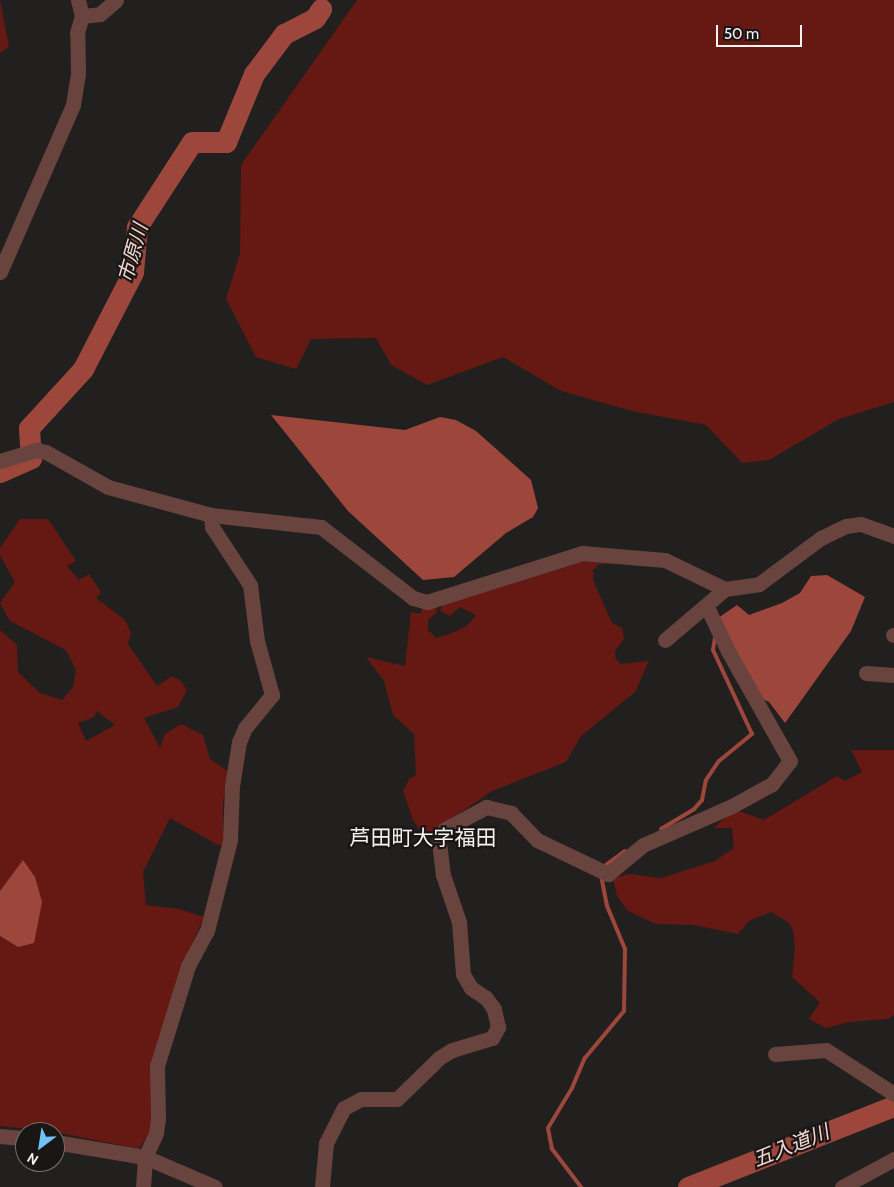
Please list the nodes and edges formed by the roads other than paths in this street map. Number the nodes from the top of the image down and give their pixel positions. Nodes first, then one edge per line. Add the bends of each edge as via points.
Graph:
1 (78, 0) edge
2 (116, 0) edge
3 (82, 16) junction
4 (0, 272) edge
5 (0, 461) edge
6 (211, 515) junction
7 (894, 536) edge
8 (725, 589) junction
9 (708, 607) junction
10 (665, 640) dead end
11 (866, 673) dead end
12 (894, 675) edge
13 (774, 1054) dead end
14 (894, 1094) edge
15 (0, 1136) edge
16 (15, 1137) edge
17 (65, 1144) edge
18 (145, 1157) junction
19 (894, 1159) edge
20 (143, 1187) edge
21 (215, 1187) edge
22 (322, 1187) edge
23 (842, 1187) edge

1 - 3 street
2 - 3 street via 100,14
3 - 4 street via 77,33 78,72 73,105
5 - 6 street via 36,450 46,452 108,487
6 - 8 street via 321,527 412,598 427,602 582,553 665,560
6 - 18 street via 212,527 250,585 257,641 272,695 245,728 239,742 232,786 230,840 207,931 188,966 157,1066 158,1118
7 - 8 street via 862,524 846,526 821,538 759,584
8 - 9 street
9 - 10 street
9 - 22 street via 728,651 790,761 772,784 732,806 643,845 608,874 537,840 511,813 486,807 445,829 439,840 443,875 459,922 464,974 471,988 486,998 494,1009 498,1027 492,1038 452,1050 439,1058 397,1099 361,1099 344,1108 326,1143
11 - 12 street
13 - 14 street via 826,1050
15 - 16 street
17 - 18 street
18 - 20 street
18 - 21 street
19 - 23 street

